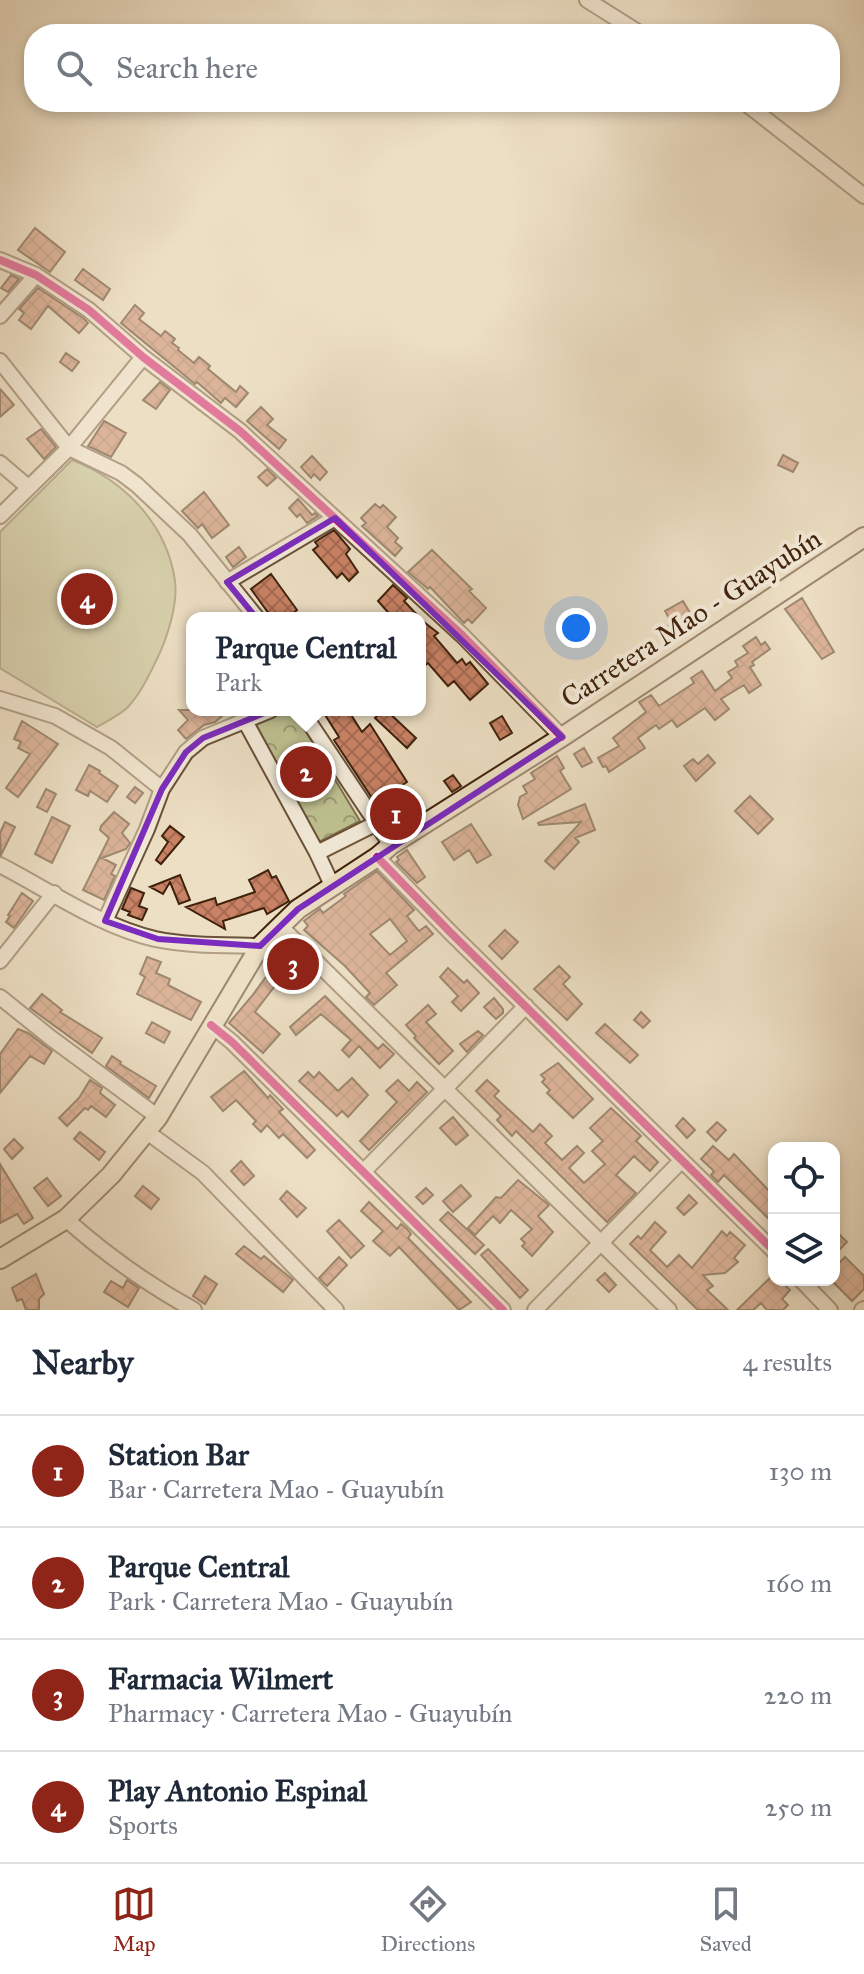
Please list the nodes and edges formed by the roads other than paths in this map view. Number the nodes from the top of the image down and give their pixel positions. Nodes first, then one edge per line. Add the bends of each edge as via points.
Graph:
1 (587, 0) edge
2 (625, 24) edge
3 (757, 112) edge
4 (864, 196) edge
5 (0, 260) edge
6 (36, 275) junction
7 (0, 316) edge
8 (143, 357) junction
9 (0, 361) edge
10 (69, 448) junction
11 (0, 463) edge
12 (28, 487) junction
13 (0, 516) edge
14 (335, 518) junction
15 (864, 537) edge
16 (227, 582) junction
17 (252, 612) edge
18 (0, 699) edge
19 (257, 716) edge
20 (305, 716) edge
21 (245, 721) junction
22 (562, 737) junction
23 (162, 789) junction
24 (377, 823) junction
25 (384, 851) junction
26 (317, 853) junction
27 (0, 865) edge
28 (332, 885) junction
29 (54, 893) junction
30 (105, 921) junction
31 (280, 926) junction
32 (260, 946) junction
33 (0, 961) edge
34 (0, 997) edge
35 (526, 1006) junction
36 (211, 1025) junction
37 (447, 1089) junction
38 (153, 1124) junction
39 (681, 1161) junction
40 (364, 1171) junction
41 (66, 1219) junction
42 (601, 1242) junction
43 (768, 1245) edge
44 (0, 1259) edge
45 (807, 1286) edge
46 (194, 1310) edge
47 (336, 1310) edge
48 (503, 1310) edge
49 (535, 1310) edge
50 (669, 1310) edge
51 (830, 1310) edge

1 - 2 street
3 - 4 street
5 - 6 street
6 - 7 street
6 - 8 street via 89,310
8 - 10 street
8 - 14 street via 240,431
9 - 10 street
10 - 12 street
10 - 16 street via 137,485 190,535
11 - 12 street
12 - 13 street
14 - 16 street
14 - 22 street
15 - 22 main road, Carretera Mao - Guayubín
16 - 17 street
18 - 23 street via 55,716 111,748
19 - 21 street
20 - 24 street
21 - 23 street via 203,738 186,752
21 - 26 street
22 - 25 main road, Carretera Mao - Guayubín
23 - 30 street
24 - 25 street
24 - 26 street
25 - 28 main road, Carretera Mao - Guayubín
25 - 35 street via 450,932
26 - 28 street
27 - 29 street
28 - 31 main road, Carretera Mao - Guayubín
29 - 30 street
29 - 33 street
30 - 32 street via 158,939
31 - 32 main road, Carretera Mao - Guayubín
31 - 37 street
32 - 36 main road, Carretera Mao - Guayubín
34 - 38 street
35 - 37 street
35 - 39 street
36 - 38 main road, Carretera Mao - Guayubín
36 - 40 street
37 - 40 street
37 - 42 street
38 - 41 main road, Carretera Mao - Guayubín via 98,1190
38 - 47 street
39 - 42 street
39 - 43 street
40 - 48 street
41 - 44 main road, Carretera Mao - Guayubín
41 - 46 street via 129,1272
42 - 49 street
42 - 50 street
45 - 51 street

